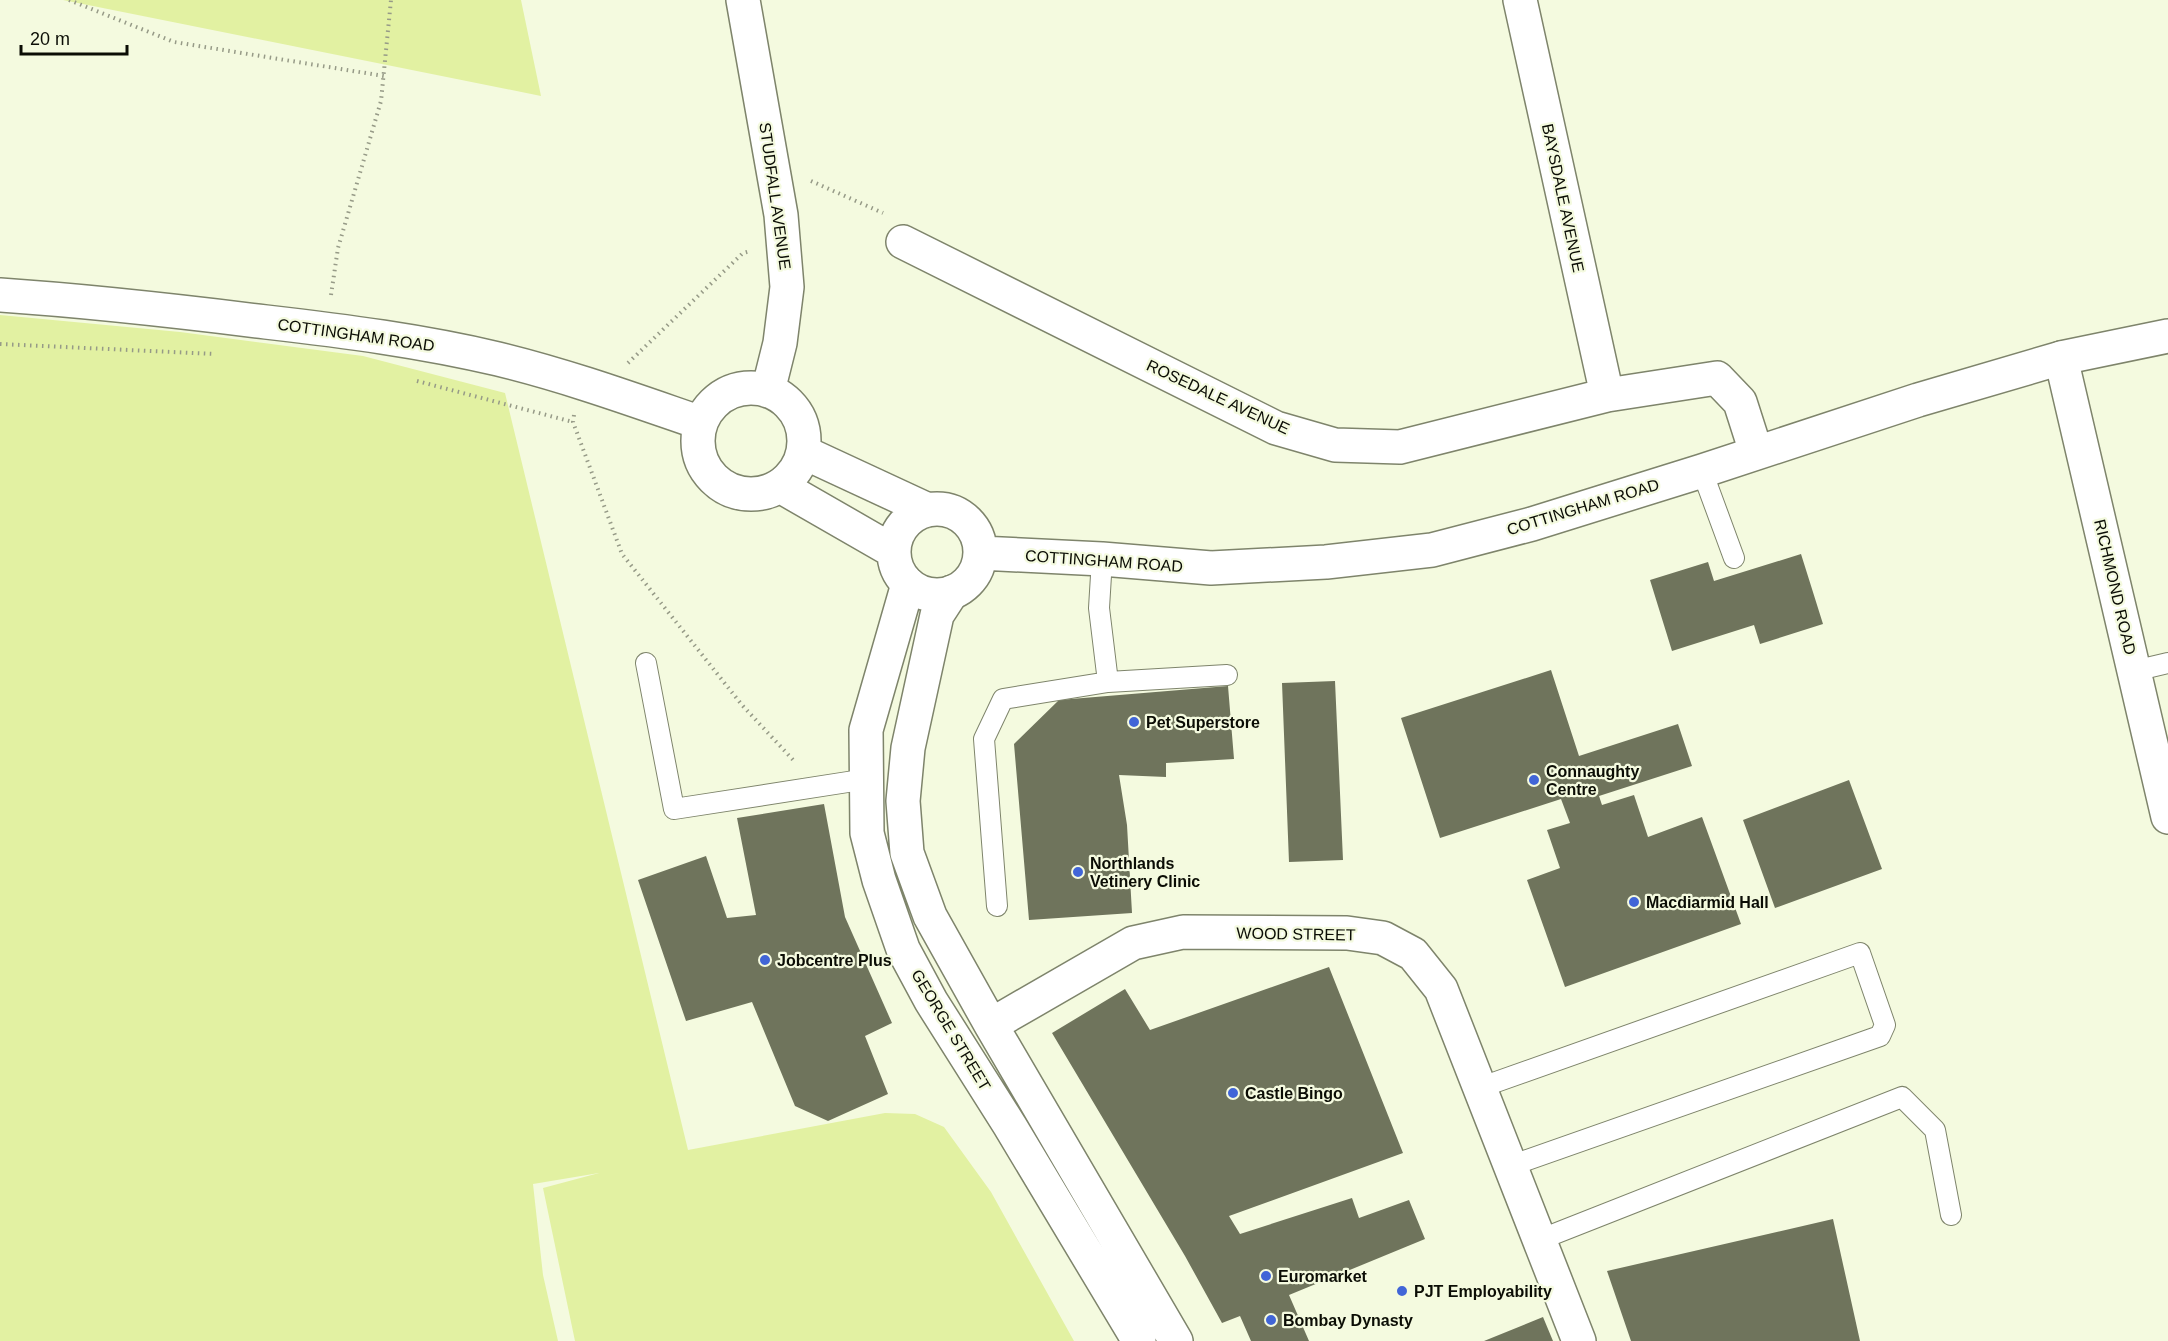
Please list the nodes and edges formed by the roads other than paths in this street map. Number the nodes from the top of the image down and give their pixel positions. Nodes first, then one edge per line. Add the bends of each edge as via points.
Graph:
1 (743, 0) edge
2 (1520, 0) edge
3 (903, 242) road end
4 (0, 295) edge
5 (2168, 336) edge
6 (2061, 358) junction
7 (768, 391) junction
8 (1607, 395) junction
9 (701, 423) junction
10 (803, 453) junction
11 (1756, 453) junction
12 (1702, 471) junction
13 (780, 486) junction
14 (928, 510) junction
15 (894, 551) junction
16 (980, 553) junction
17 (1734, 558) dead end
18 (1102, 559) junction
19 (908, 584) junction
20 (952, 592) junction
21 (646, 663) dead end
22 (2168, 663) edge
23 (2134, 671) junction
24 (1227, 675) dead end
25 (1108, 682) junction
26 (867, 779) junction
27 (2168, 817) edge
28 (997, 906) dead end
29 (991, 1025) junction
30 (1479, 1088) junction
31 (1510, 1166) junction
32 (1951, 1215) dead end
33 (1539, 1240) junction
34 (1138, 1341) edge
35 (1176, 1341) edge
36 (1579, 1341) edge

1 - 7 street, STUDFALL AVENUE via 781,214 787,287 785,316
2 - 8 street, BAYSDALE AVENUE
3 - 8 street, ROSEDALE AVENUE via 1276,428 1335,445 1400,447
4 - 9 street, COTTINGHAM ROAD via 110,303 413,342 577,380
5 - 6 street, COTTINGHAM ROAD
6 - 11 street, COTTINGHAM ROAD
6 - 23 street, RICHMOND ROAD
7 - 9 street via 736,390 709,409
7 - 10 street via 782,398 801,422
8 - 11 street, ROSEDALE AVENUE via 1717,378 1740,402
9 - 13 street via 700,455 718,483 749,494
10 - 13 street via 795,471
10 - 14 street
11 - 12 street, COTTINGHAM ROAD
12 - 17 lane
12 - 18 street, COTTINGHAM ROAD via 1532,524 1432,550 1326,562 1211,568
13 - 15 street
14 - 15 street via 904,524
14 - 16 street via 941,509 965,519 976,534
15 - 19 street via 895,563
16 - 18 street, COTTINGHAM ROAD
16 - 20 street via 977,570 967,583
18 - 25 lane via 1100,608
19 - 20 street via 937,595
19 - 26 street, GEORGE STREET via 866,729
20 - 29 street via 937,615 908,748 903,801 907,853 930,916
21 - 26 lane via 674,809
22 - 23 lane
23 - 27 street, RICHMOND ROAD
24 - 25 lane
25 - 28 lane via 1003,699 984,739
26 - 34 street, GEORGE STREET via 867,833 903,949
29 - 30 street, WOOD STREET via 1133,943 1183,932 1347,933 1383,938 1413,954 1441,989
29 - 35 street
30 - 31 street, WOOD STREET
30 - 31 lane via 1860,953 1885,1026 1880,1036
31 - 33 street, WOOD STREET
32 - 33 lane via 1935,1130 1902,1097
33 - 36 street, WOOD STREET

